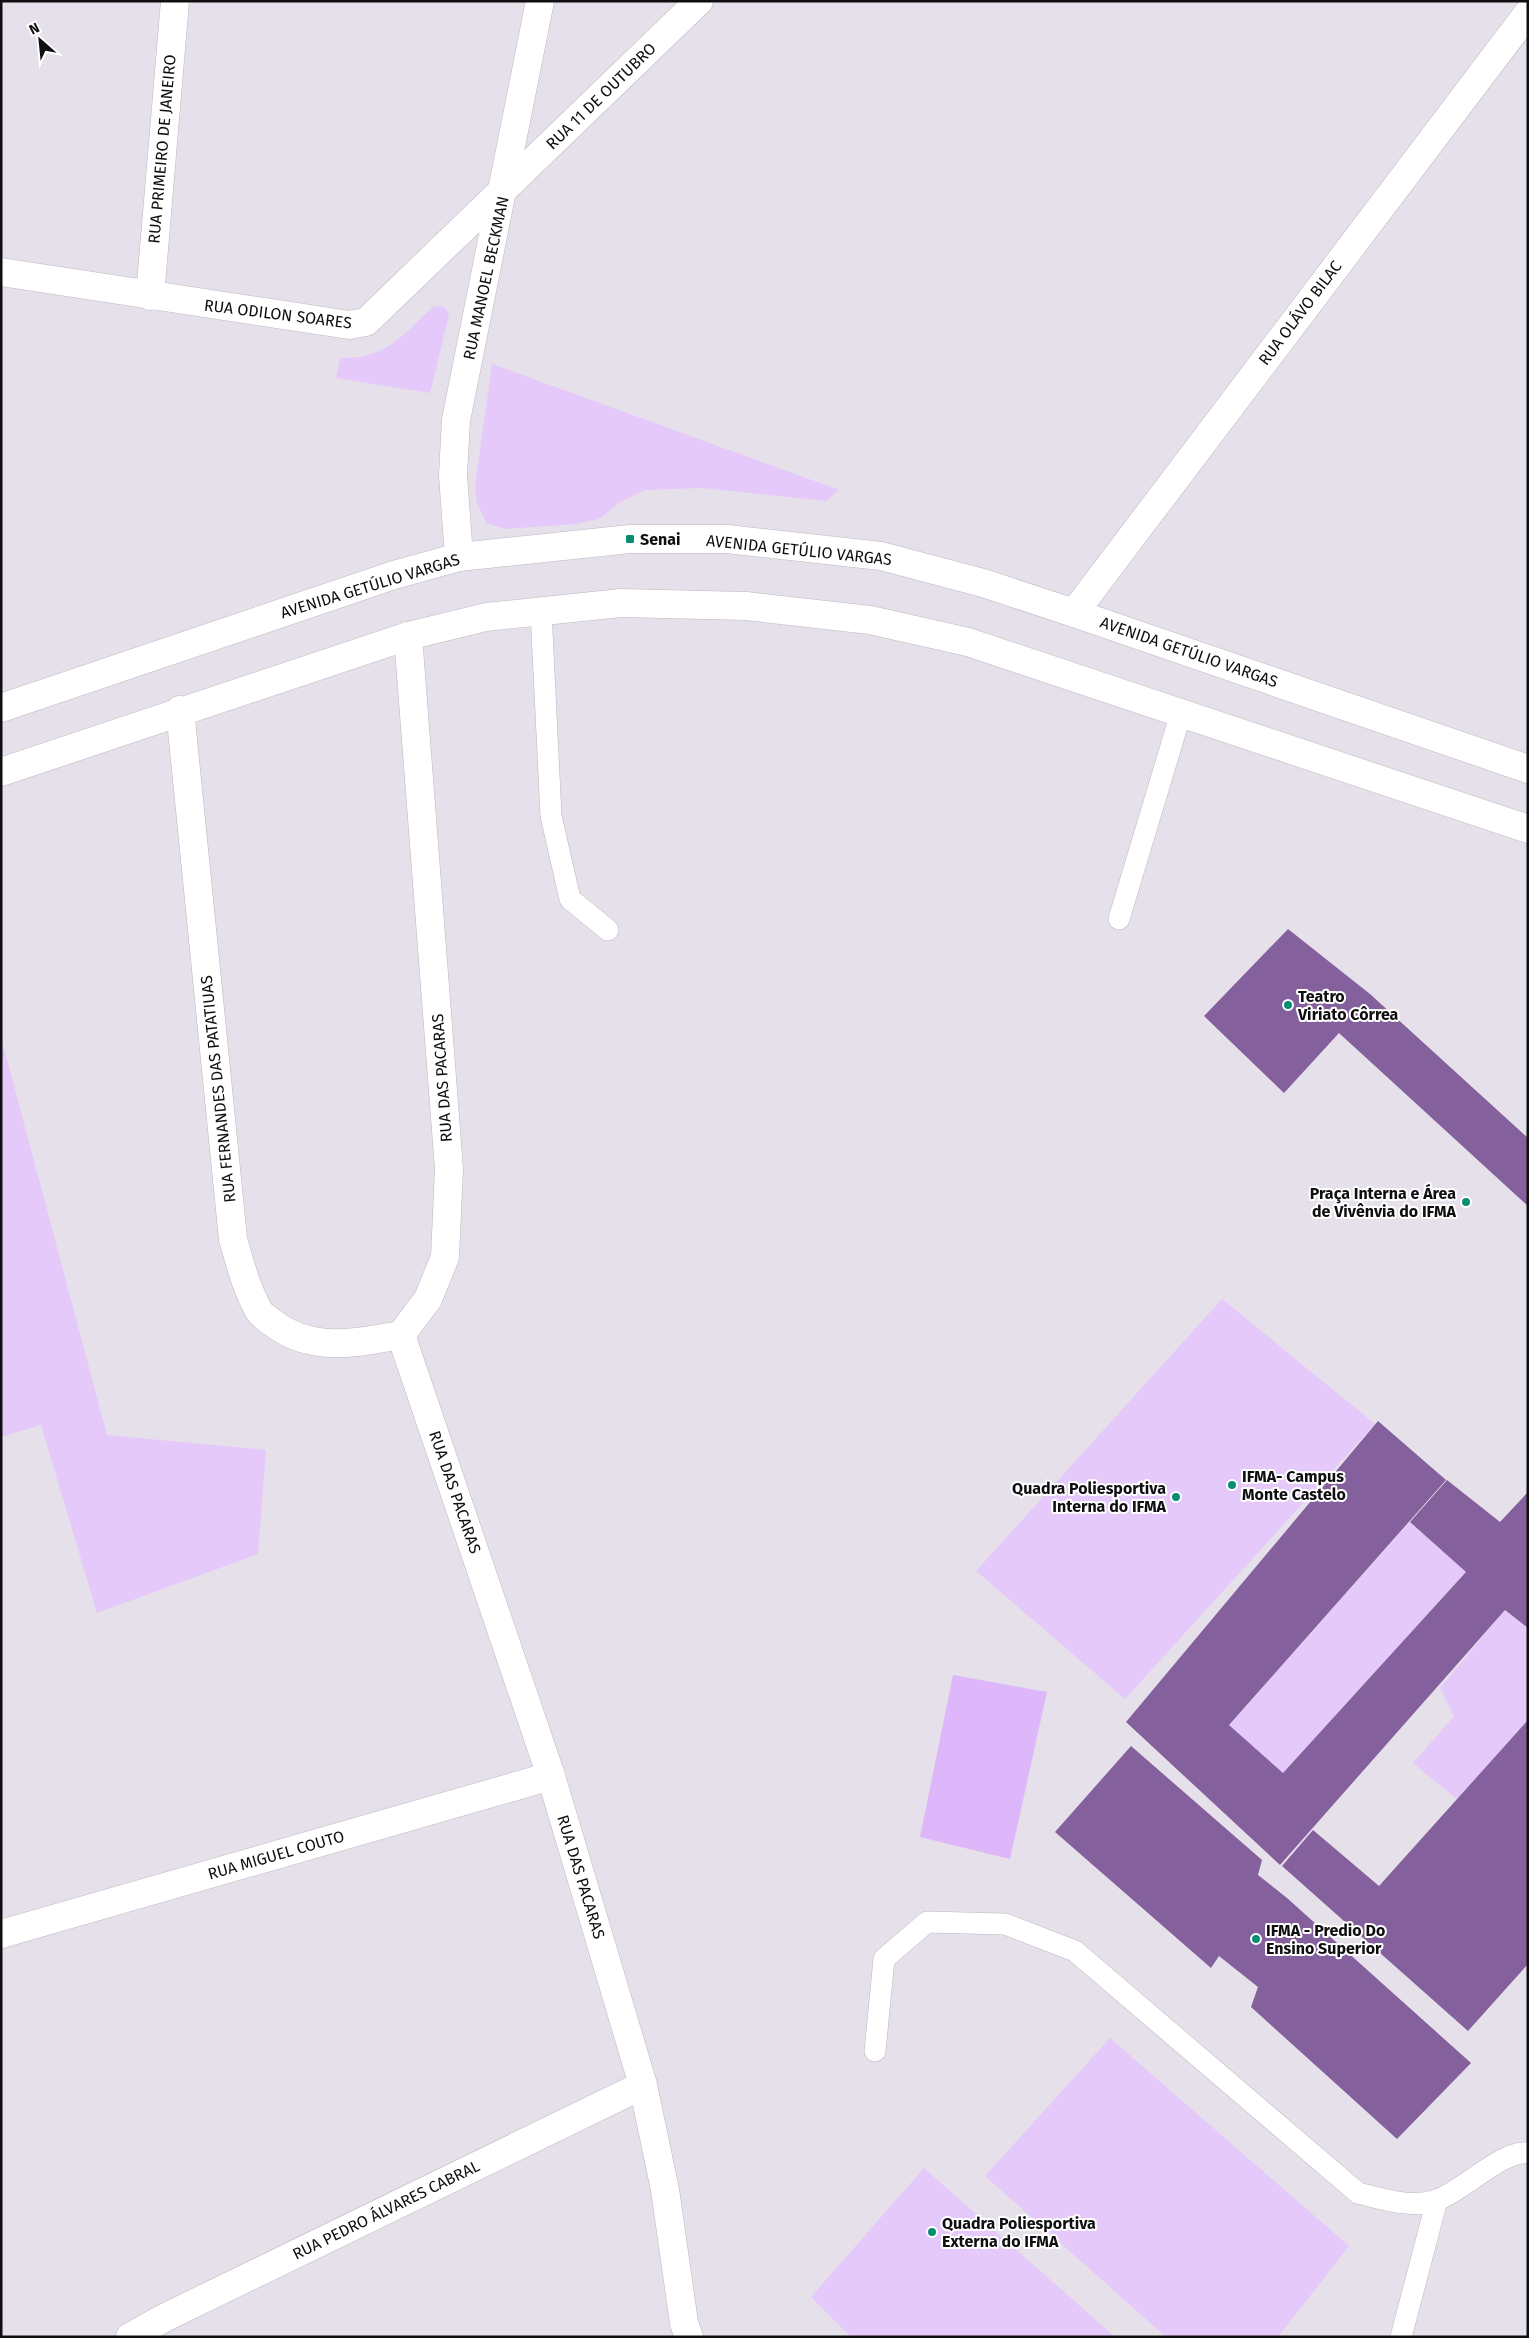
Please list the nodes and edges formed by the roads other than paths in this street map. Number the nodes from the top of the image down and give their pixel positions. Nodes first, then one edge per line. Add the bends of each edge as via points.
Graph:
1 (175, 1) edge
2 (540, 1) edge
3 (699, 1) edge
4 (1528, 13) edge
5 (504, 190) junction
6 (1, 272) edge
7 (150, 296) junction
8 (459, 557) junction
9 (541, 611) junction
10 (1074, 613) junction
11 (408, 636) junction
12 (1, 708) edge
13 (180, 710) junction
14 (1181, 713) junction
15 (1528, 769) edge
16 (1, 772) edge
17 (1528, 829) edge
18 (1119, 919) dead end
19 (608, 930) dead end
20 (401, 1335) junction
21 (551, 1776) junction
22 (1, 1934) edge
23 (874, 2051) dead end
24 (643, 2085) junction
25 (1528, 2153) edge
26 (1437, 2200) junction
27 (167, 2327) edge
28 (130, 2337) edge
29 (689, 2337) edge
30 (1401, 2337) edge

1 - 7 street, RUA PRIMEIRO DE JANEIRO
2 - 5 street, RUA MANOEL BECKMAN
3 - 5 street, RUA 11 DE OUTUBRO
4 - 10 street, RUA OLÁVO BILAC
5 - 7 street, RUA ODILON SOARES via 366,322 348,325
5 - 8 street, RUA MANOEL BECKMAN via 456,420 453,475
6 - 7 street, RUA ODILON SOARES
8 - 10 street, AVENIDA GETÚLIO VARGAS via 630,539 728,540 881,556 983,583
8 - 12 street, AVENIDA GETÚLIO VARGAS via 394,575
9 - 11 street via 486,617
9 - 14 street via 621,603 746,606 870,620 968,642
9 - 19 lane via 551,816 570,899
10 - 15 street, AVENIDA GETÚLIO VARGAS
11 - 13 street
11 - 20 street, RUA DAS PACARAS via 449,1169 445,1257 428,1300
13 - 16 street
13 - 20 street, RUA FERNANDES DAS PATATIUAS via 233,1239 244,1279 260,1313 285,1332 307,1341 348,1344
14 - 17 street
14 - 18 lane
20 - 21 street, RUA DAS PACARAS
21 - 22 street, RUA MIGUEL COUTO
21 - 24 street, RUA DAS PACARAS
23 - 26 lane via 884,1959 927,1922 1004,1924 1074,1951 1358,2193 1406,2204
24 - 27 street, RUA PEDRO ÁLVARES CABRAL
24 - 29 street, RUA DAS PACARAS via 665,2190 684,2323
25 - 26 lane via 1521,2152 1492,2166
26 - 30 lane
27 - 28 street, RUA PEDRO ÁLVARES CABRAL

